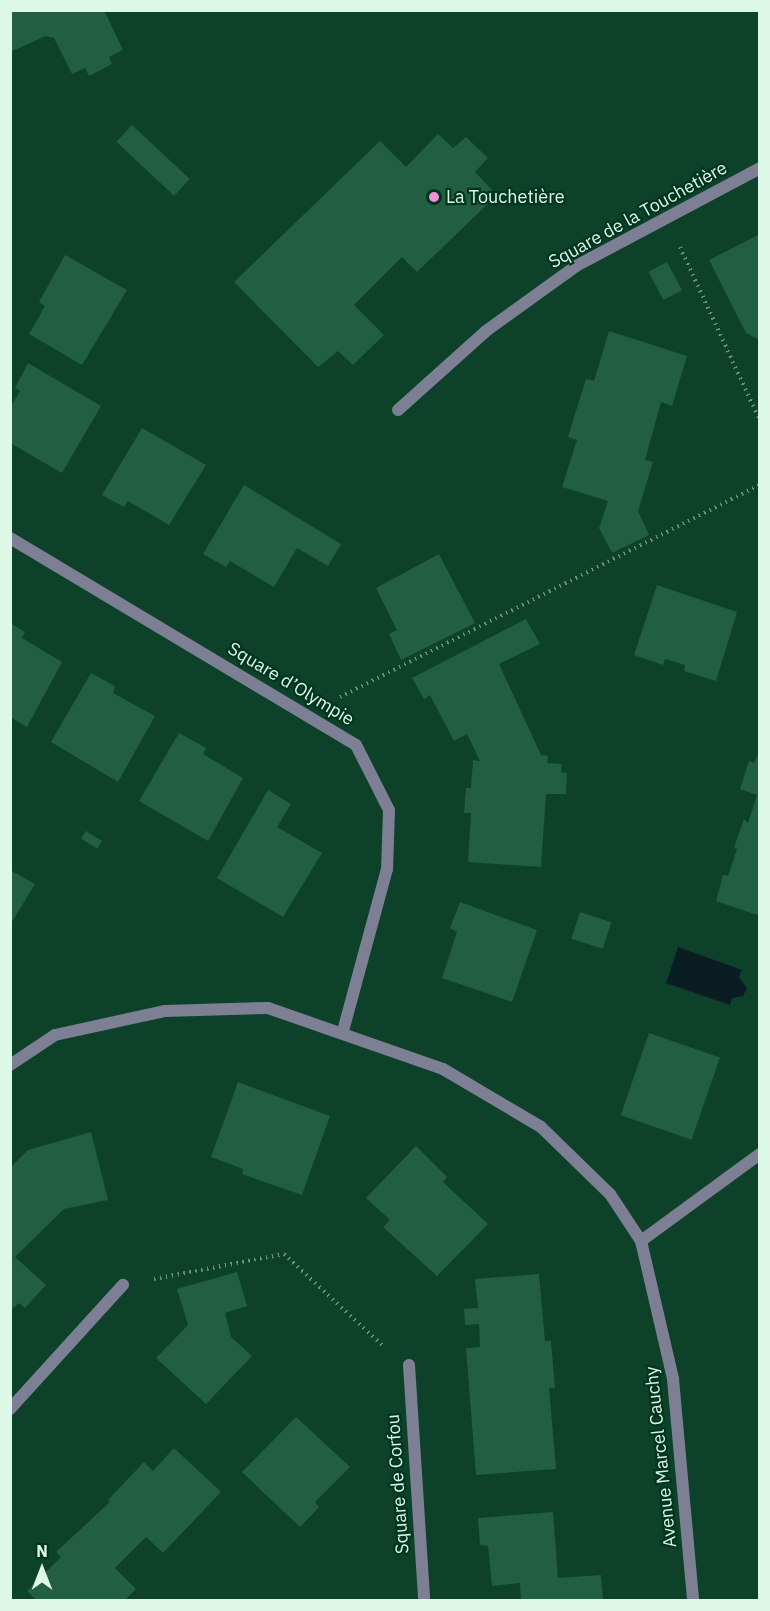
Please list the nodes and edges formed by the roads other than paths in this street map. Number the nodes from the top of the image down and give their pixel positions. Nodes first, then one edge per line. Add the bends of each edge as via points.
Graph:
1 (759, 168) edge
2 (398, 410) dead end
3 (10, 538) edge
4 (343, 1031) junction
5 (10, 1065) edge
6 (759, 1154) edge
7 (641, 1241) junction
8 (123, 1285) road end
9 (409, 1365) road end
10 (10, 1409) edge
11 (424, 1600) edge
12 (693, 1600) edge

1 - 2 street, Square de la Touchetière via 576,266 486,331
3 - 4 street, Square d’Olympie via 356,745 389,810 387,869
4 - 5 street, Avenue Marcel Cauchy via 268,1008 165,1011 55,1035
4 - 7 street, Avenue Marcel Cauchy via 443,1069 541,1127 610,1194
6 - 7 street
7 - 12 street, Avenue Marcel Cauchy via 673,1379
8 - 10 street
9 - 11 street, Square de Corfou

